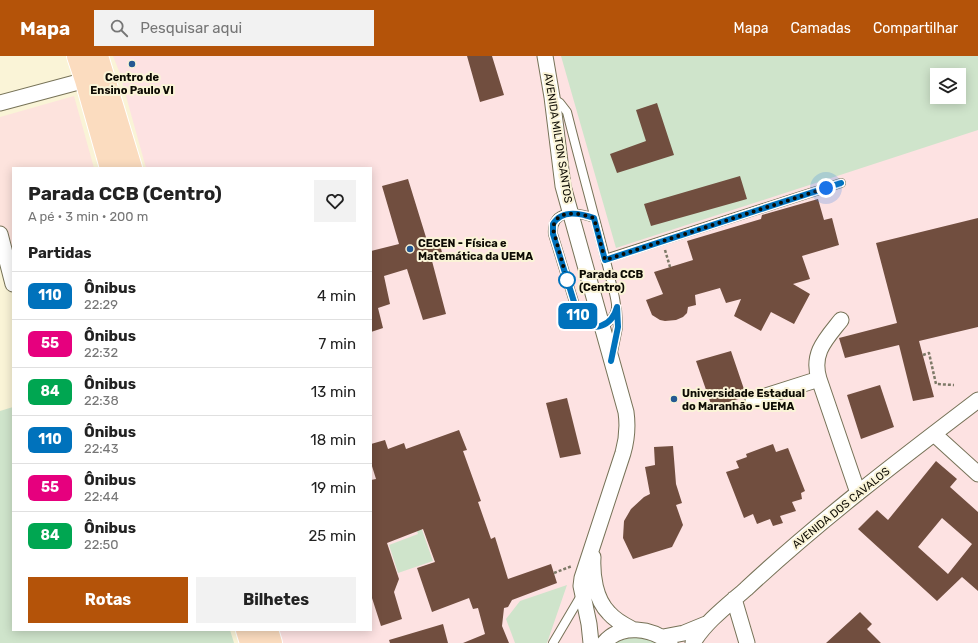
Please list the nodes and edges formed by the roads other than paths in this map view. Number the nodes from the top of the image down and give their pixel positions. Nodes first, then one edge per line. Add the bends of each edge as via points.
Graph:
1 (78, 56) edge
2 (97, 56) edge
3 (545, 56) edge
4 (86, 80) junction
5 (552, 97) junction
6 (0, 103) edge
7 (111, 167) edge
8 (131, 167) edge
9 (841, 183) dead end
10 (569, 213) junction
11 (594, 218) junction
12 (0, 234) edge
13 (605, 260) junction
14 (12, 280) edge
15 (617, 307) junction
16 (841, 320) dead end
17 (601, 326) junction
18 (611, 361) junction
19 (819, 379) junction
20 (753, 400) dead end
21 (978, 400) edge
22 (934, 434) junction
23 (978, 474) edge
24 (858, 493) junction
25 (593, 543) junction
26 (582, 593) junction
27 (734, 600) junction
28 (709, 623) junction
29 (632, 629) junction
30 (247, 631) edge
31 (268, 631) edge
32 (666, 640) edge
33 (251, 643) edge
34 (271, 643) edge
35 (553, 643) edge
36 (591, 643) edge
37 (604, 643) edge
38 (693, 643) edge
39 (747, 643) edge

1 - 4 main road
2 - 8 main road
3 - 5 street, AVENIDA MILTON SANTOS
4 - 6 street
4 - 7 main road
5 - 10 street, AVENIDA MILTON SANTOS via 563,186
5 - 11 lane via 567,112
9 - 13 lane
10 - 11 lane
10 - 17 street, AVENIDA MILTON SANTOS
10 - 17 lane via 556,220 553,224 553,234 579,318 590,326
11 - 13 lane
12 - 14 street
13 - 15 lane
15 - 17 lane via 612,319
15 - 18 lane via 618,327
16 - 19 street via 818,355
17 - 18 street, AVENIDA MILTON SANTOS
18 - 25 street, AVENIDA MILTON SANTOS via 626,412 627,434
19 - 20 street
19 - 24 street
21 - 22 street, AVENIDA DOS CAVALOS
22 - 23 street
22 - 24 street, AVENIDA DOS CAVALOS
24 - 27 street, AVENIDA DOS CAVALOS
25 - 26 street, AVENIDA MILTON SANTOS via 582,578
25 - 29 street, AVENIDA MILTON SANTOS via 593,577 601,602 617,621
26 - 35 lane
26 - 36 street, AVENIDA MILTON SANTOS via 590,624
27 - 28 street, AVENIDA DOS CAVALOS
27 - 39 street
28 - 32 street, AVENIDA DOS CAVALOS
28 - 38 street, AVENIDA DOS CAVALOS
29 - 32 street via 648,630
29 - 37 street via 618,633
30 - 33 main road
31 - 34 main road

